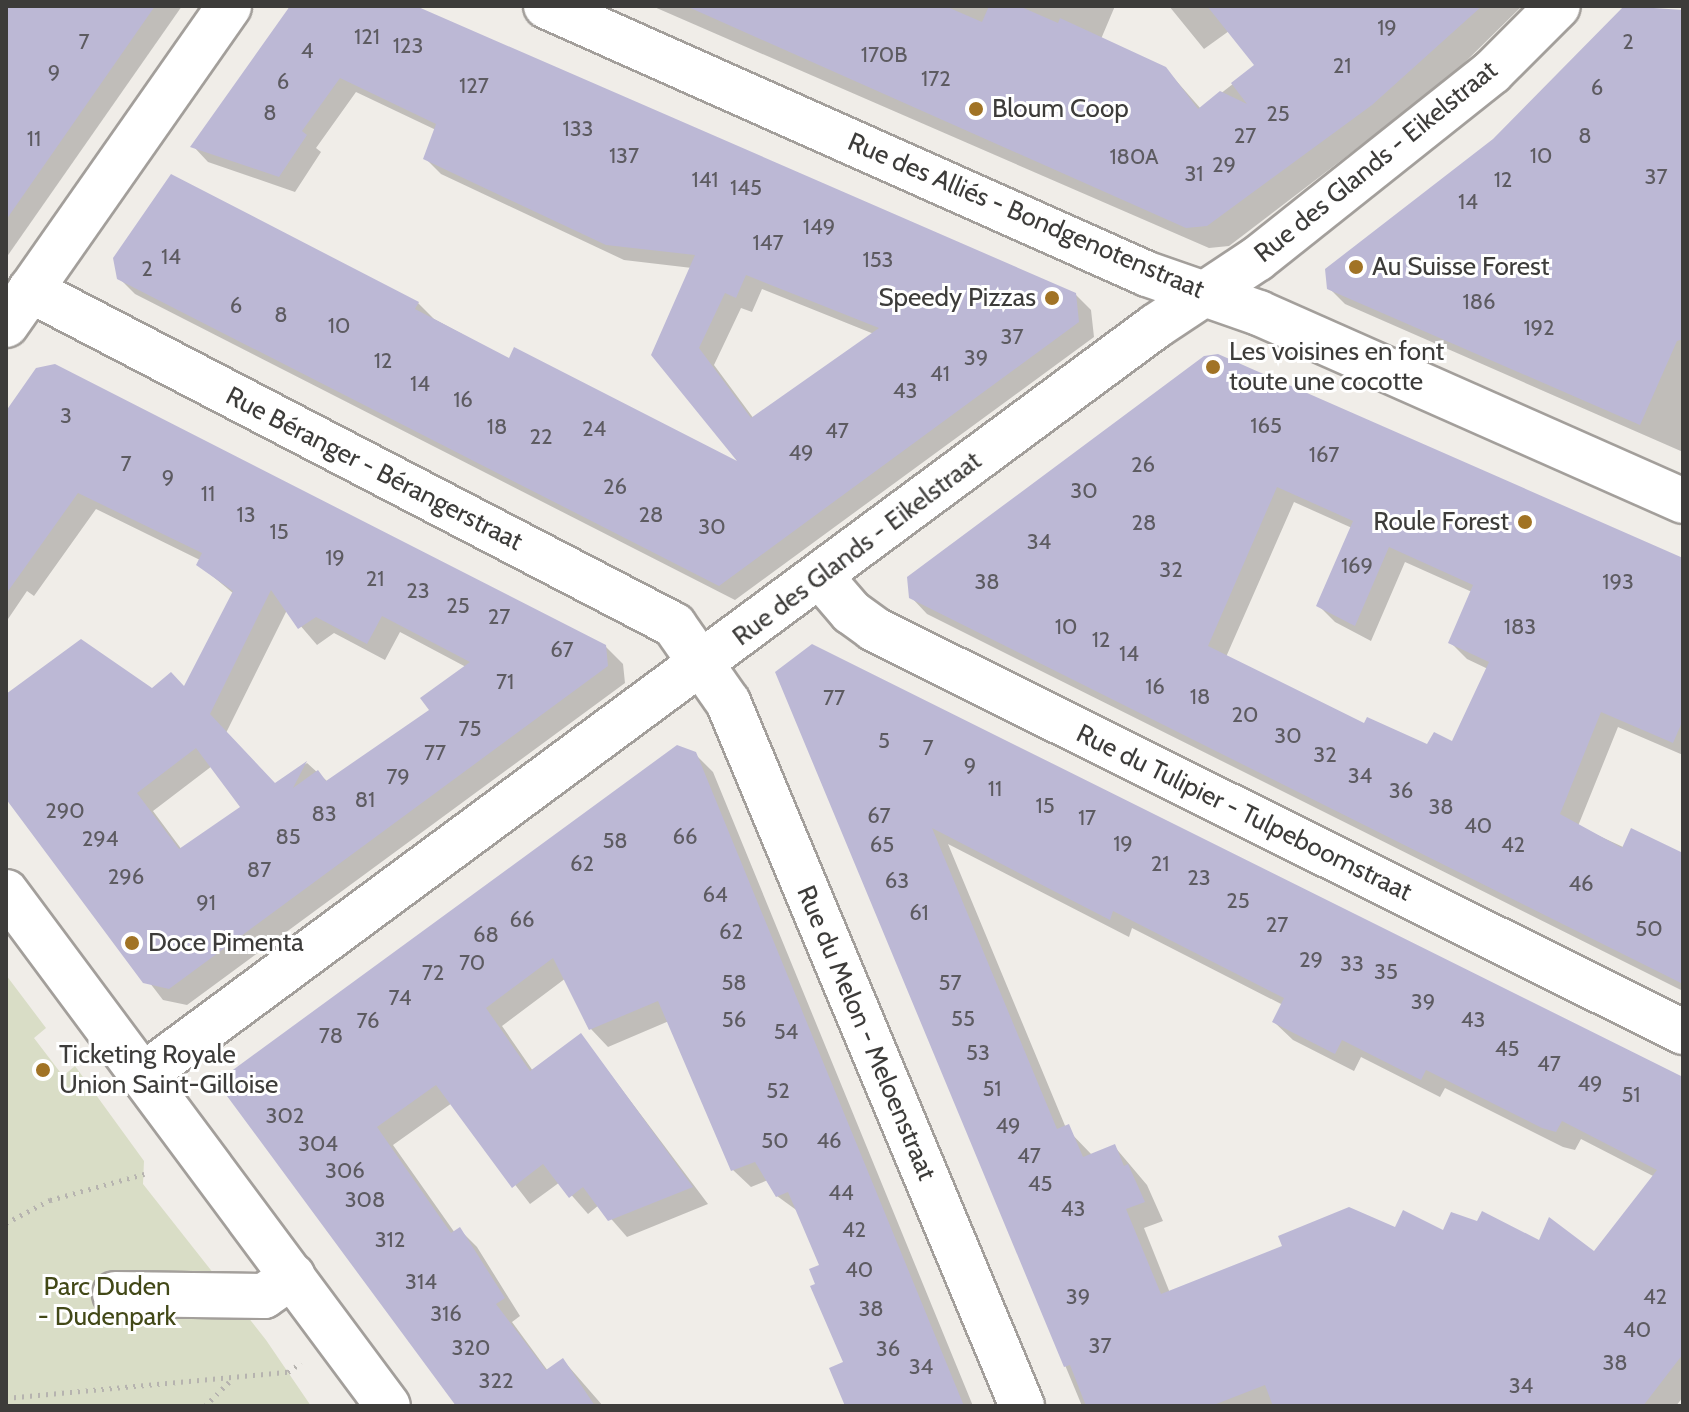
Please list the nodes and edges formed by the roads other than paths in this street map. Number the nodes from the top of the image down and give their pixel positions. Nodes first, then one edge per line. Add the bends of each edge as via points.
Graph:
1 (229, 6) edge
2 (546, 6) edge
3 (1558, 6) edge
4 (1205, 293) junction
5 (18, 307) edge
6 (1683, 501) edge
7 (820, 576) junction
8 (702, 665) junction
9 (6, 892) edge
10 (1683, 1032) edge
11 (142, 1076) junction
12 (293, 1276) junction
13 (115, 1294) dead end
14 (388, 1406) edge
15 (1022, 1406) edge

1 - 5 street
2 - 4 street, Rue des Alliés - Bondgenotenstraat via 1147,274
3 - 4 street, Rue des Glands - Eikelstraat via 1492,72 1257,259
4 - 6 street, Rue des Alliés - Bondgenotenstraat
4 - 7 street, Rue des Glands - Eikelstraat
5 - 8 street, Rue Béranger - Bérangerstraat via 657,613 674,625
7 - 8 street, Rue des Glands - Eikelstraat
7 - 10 street, Rue du Tulipier - Tulpeboomstraat via 874,629
8 - 11 street, Rue des Glands - Eikelstraat
8 - 15 street, Rue du Melon - Meloenstraat via 728,702
9 - 11 street
11 - 12 street
12 - 13 street via 264,1296
12 - 14 street

